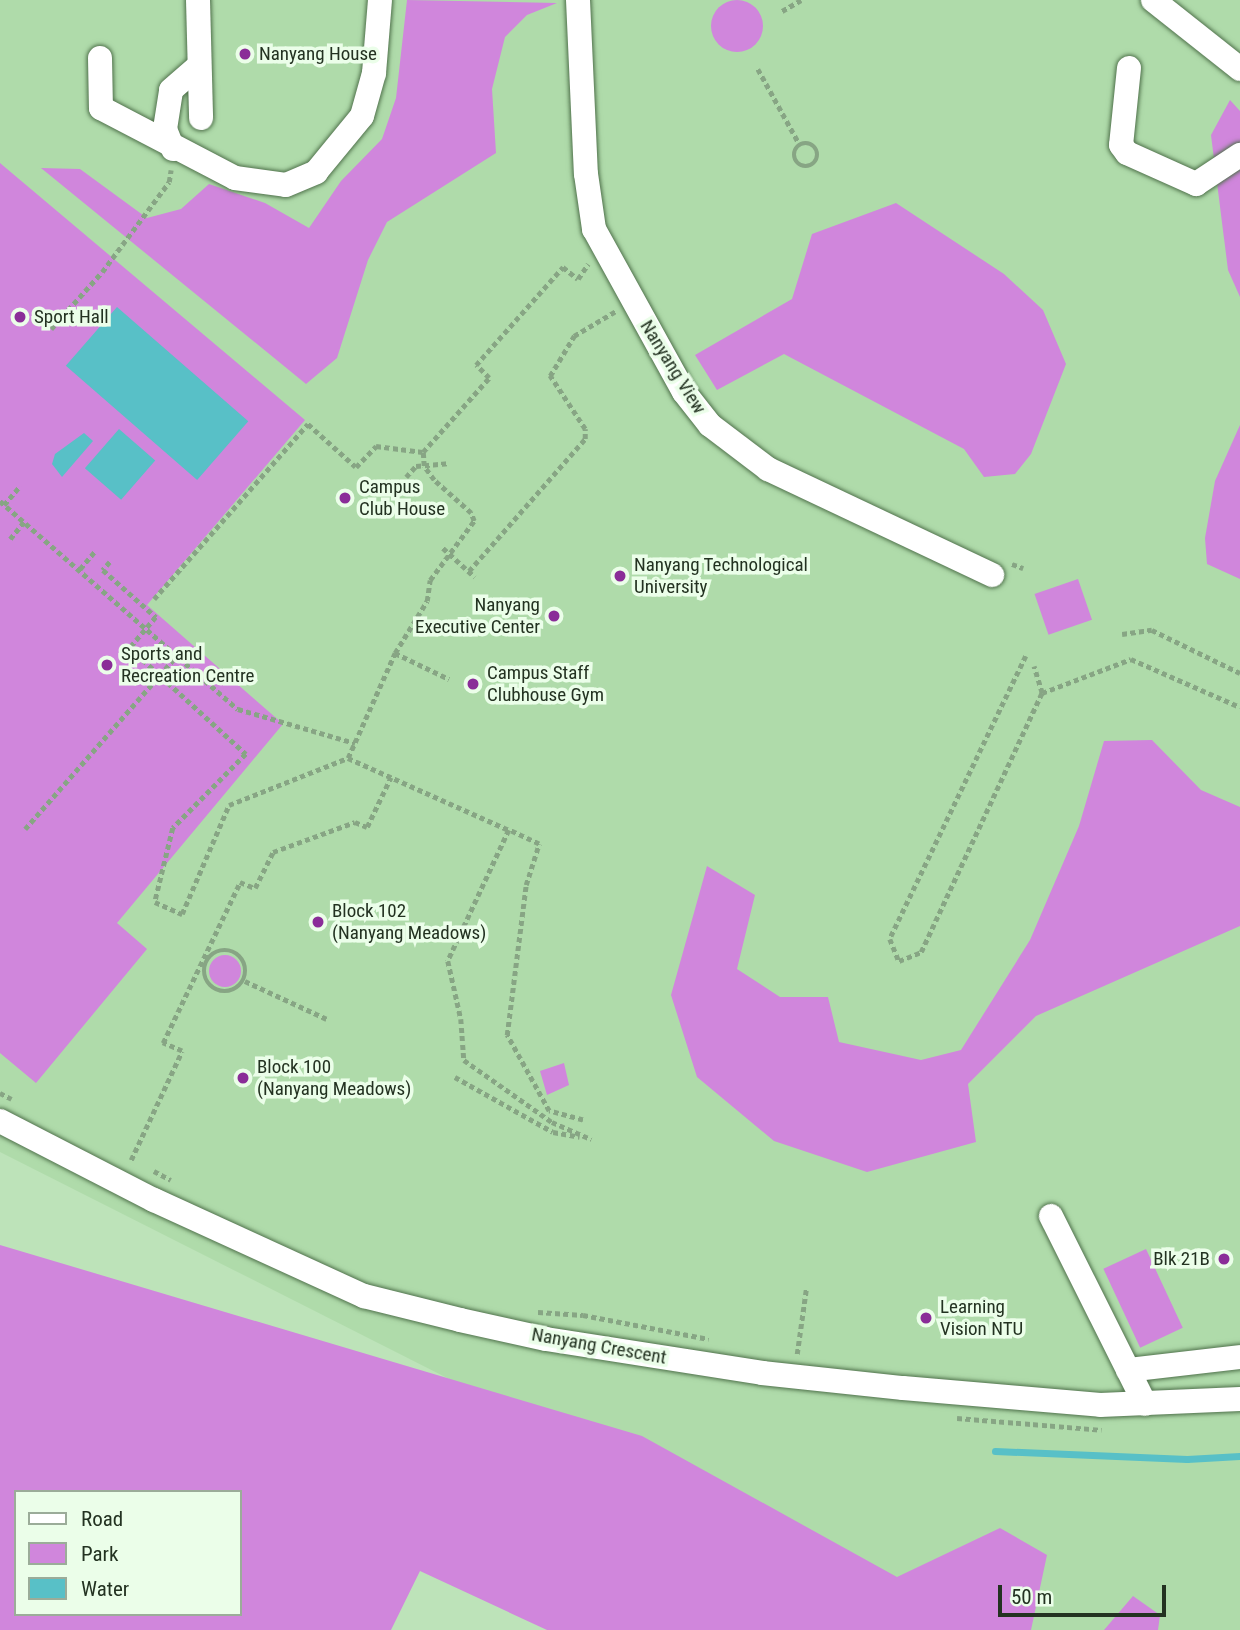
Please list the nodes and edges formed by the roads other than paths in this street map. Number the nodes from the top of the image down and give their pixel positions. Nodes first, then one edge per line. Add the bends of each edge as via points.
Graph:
1 (198, 0) edge
2 (380, 0) edge
3 (578, 0) edge
4 (1153, 0) edge
5 (100, 58) dead end
6 (200, 66) junction
7 (1129, 68) dead end
8 (1240, 69) edge
9 (201, 118) dead end
10 (173, 149) junction
11 (1233, 160) edge
12 (992, 575) dead end
13 (0, 1121) edge
14 (1051, 1216) dead end
15 (1240, 1357) edge
16 (1128, 1370) junction
17 (1240, 1399) edge
18 (1145, 1404) junction

1 - 6 street
2 - 10 street via 374,73 366,106 351,134 316,172 286,185 259,184
3 - 12 street, Nanyang View via 587,194 594,229 684,392 710,425 768,470
4 - 8 street
5 - 10 street via 101,108
6 - 9 street
6 - 10 street via 171,90 165,129
7 - 11 street via 1121,145 1127,153 1192,183
13 - 18 street, Nanyang Crescent via 166,1205 364,1296 546,1339 762,1373 1100,1405
14 - 16 street
15 - 16 street
16 - 18 street
17 - 18 street, Nanyang Crescent

